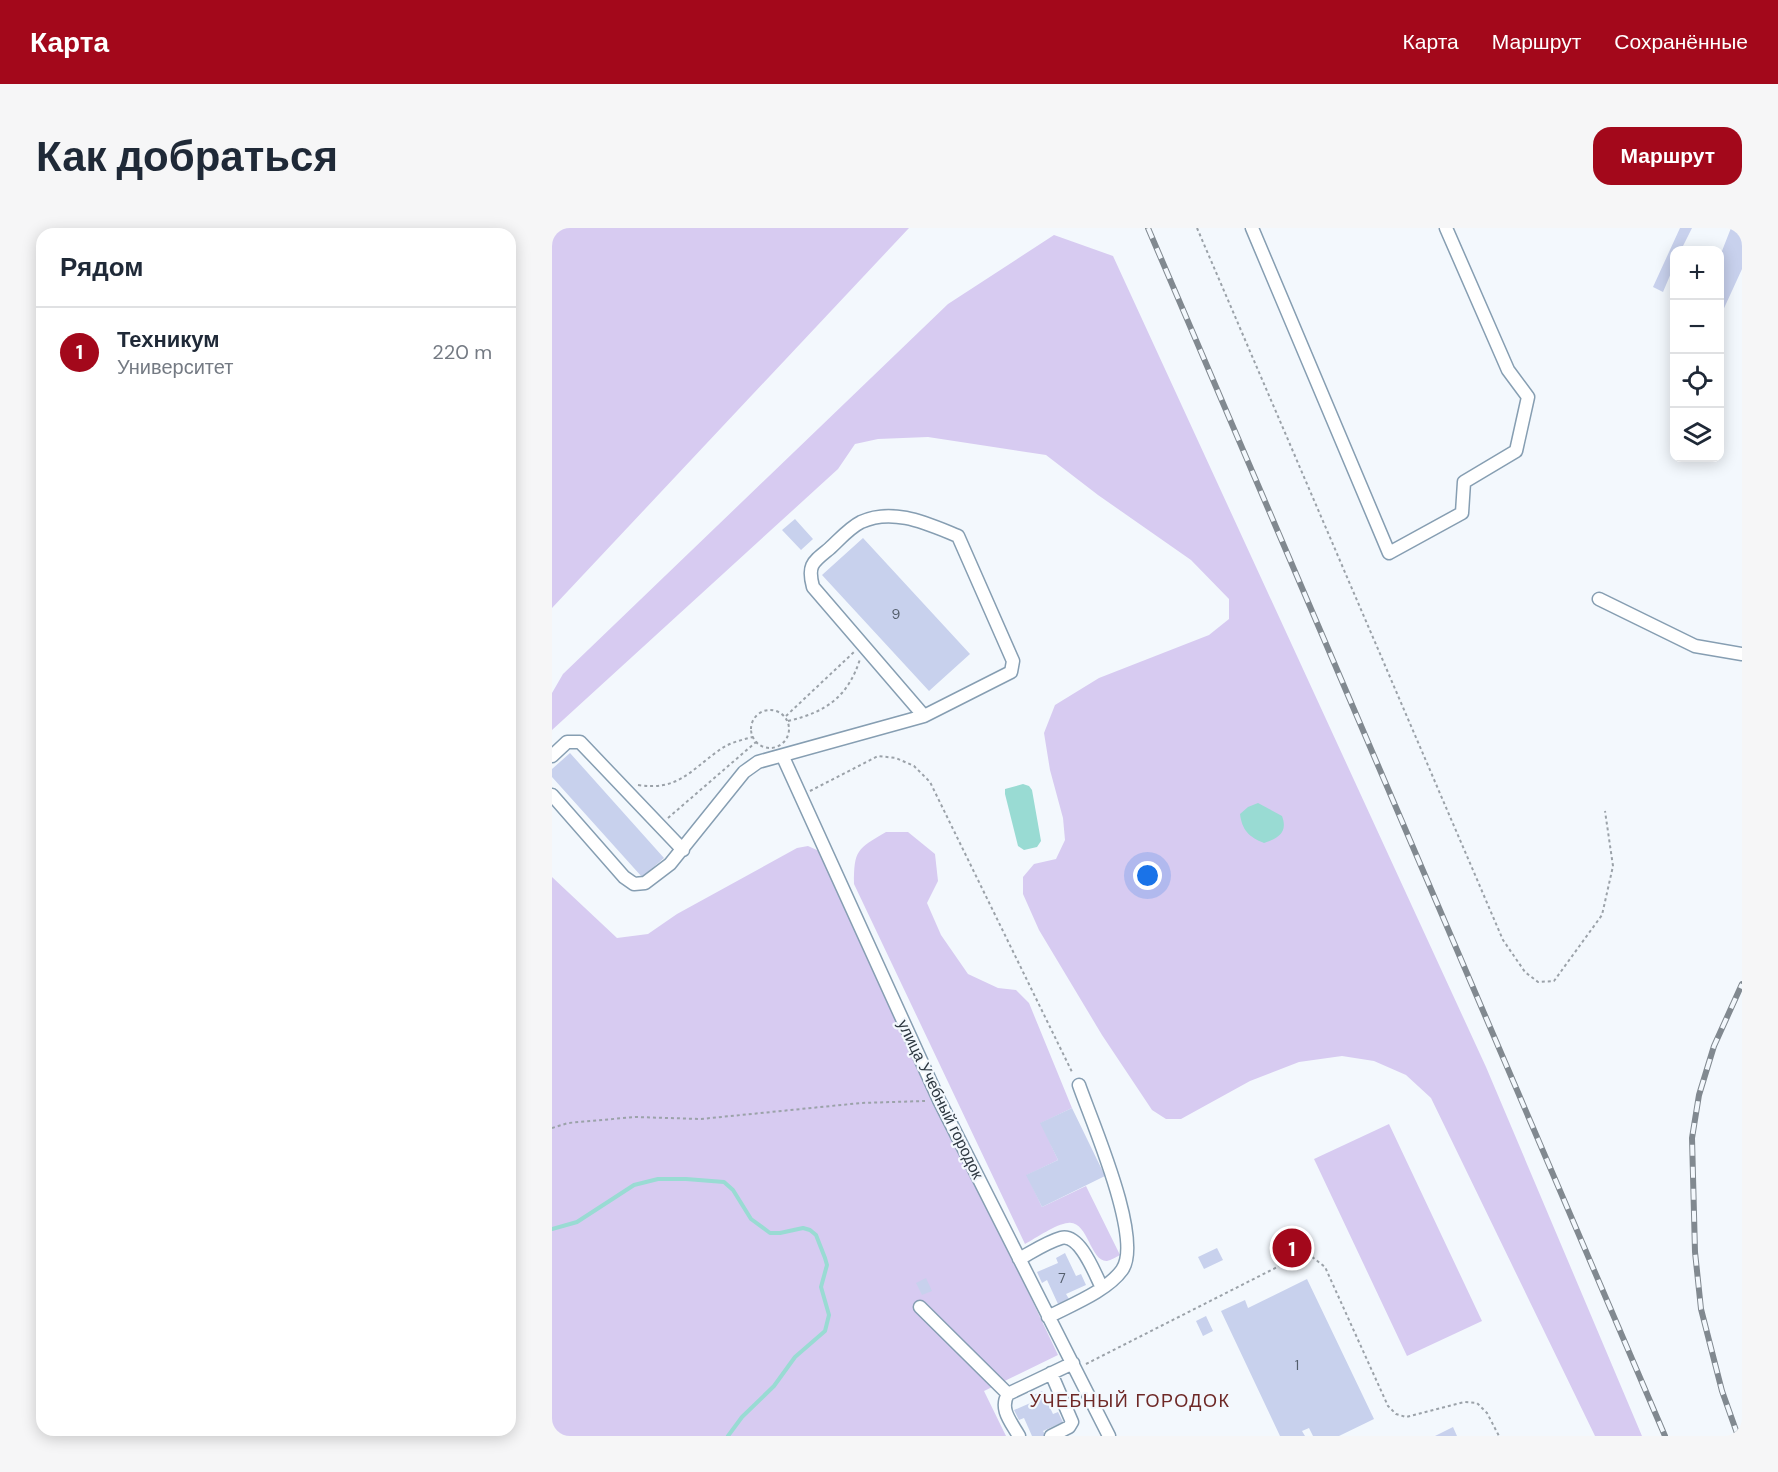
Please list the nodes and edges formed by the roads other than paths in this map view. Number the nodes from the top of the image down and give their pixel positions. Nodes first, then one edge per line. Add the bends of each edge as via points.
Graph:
1 (1252, 228) edge
2 (1446, 228) edge
3 (1599, 599) dead end
4 (1742, 654) edge
5 (924, 716) junction
6 (552, 756) edge
7 (783, 757) junction
8 (552, 795) edge
9 (683, 850) junction
10 (1079, 1085) road end
11 (1019, 1259) junction
12 (1102, 1288) junction
13 (920, 1307) dead end
14 (1048, 1317) junction
15 (1074, 1366) junction
16 (1051, 1373) junction
17 (1008, 1394) junction
18 (1019, 1436) edge
19 (1051, 1436) edge
20 (1109, 1436) edge

1 - 2 street via 1389,553 1462,513 1464,482 1516,451 1528,397 1508,370
3 - 4 street via 1695,646
5 - 5 street via 813,587 810,574 813,562 859,523 878,516 918,520 958,536 1013,661 1011,672
5 - 7 street
6 - 9 street via 567,742 580,742
7 - 9 street via 758,762 744,772
7 - 11 street, улица Учебный городок via 939,1100
8 - 9 street via 634,884 645,883
10 - 12 street via 1119,1197 1128,1240 1128,1256 1122,1270
11 - 12 street via 1062,1238 1071,1238 1079,1244
11 - 14 street, улица Учебный городок
12 - 14 street
13 - 17 street
14 - 15 street, улица Учебный городок
15 - 16 street
15 - 20 street, улица Учебный городок
16 - 17 street
16 - 19 street via 1072,1422
17 - 18 street via 1004,1407

